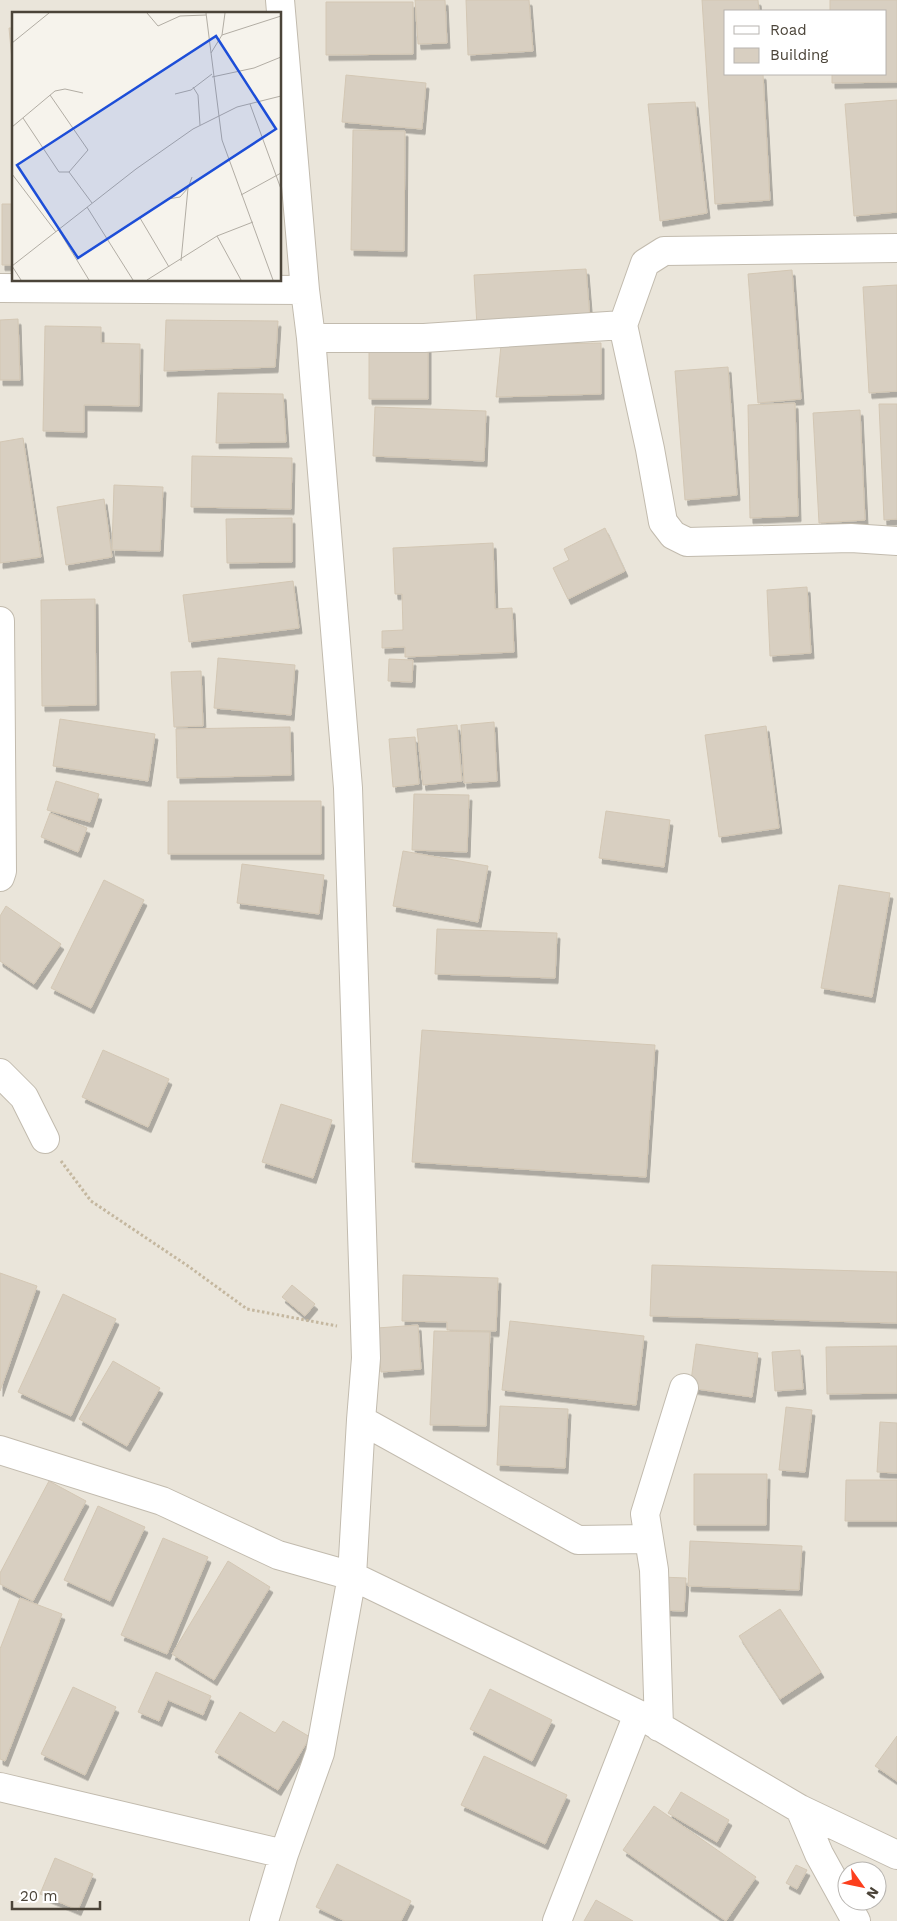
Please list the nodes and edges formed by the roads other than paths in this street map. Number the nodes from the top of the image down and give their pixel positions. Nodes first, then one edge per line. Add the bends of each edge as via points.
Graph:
1 (280, 0) edge
2 (897, 248) edge
3 (0, 288) edge
4 (305, 290) junction
5 (623, 325) junction
6 (312, 338) junction
7 (897, 541) edge
8 (0, 621) edge
9 (0, 877) edge
10 (0, 1073) edge
11 (45, 1139) road end
12 (684, 1388) dead end
13 (360, 1420) junction
14 (0, 1450) edge
15 (649, 1539) junction
16 (352, 1576) junction
17 (648, 1720) junction
18 (0, 1787) edge
19 (800, 1808) junction
20 (284, 1854) junction
21 (897, 1855) edge
22 (264, 1921) edge
23 (557, 1921) edge
24 (856, 1921) edge

1 - 4 street
2 - 5 street via 664,251 645,263
3 - 4 street
4 - 6 street
5 - 6 street via 424,338
5 - 7 street via 663,522 673,535 687,542 851,538
6 - 13 street via 348,788 366,1358
8 - 9 street
10 - 11 street via 24,1097
12 - 15 street via 645,1514
13 - 15 street via 578,1540
13 - 16 street
14 - 16 street via 162,1501 278,1555
15 - 17 street via 654,1570
16 - 17 street
16 - 20 street via 320,1753
17 - 19 street
17 - 23 street
18 - 20 street
19 - 21 street
19 - 24 street via 819,1854
20 - 22 street

